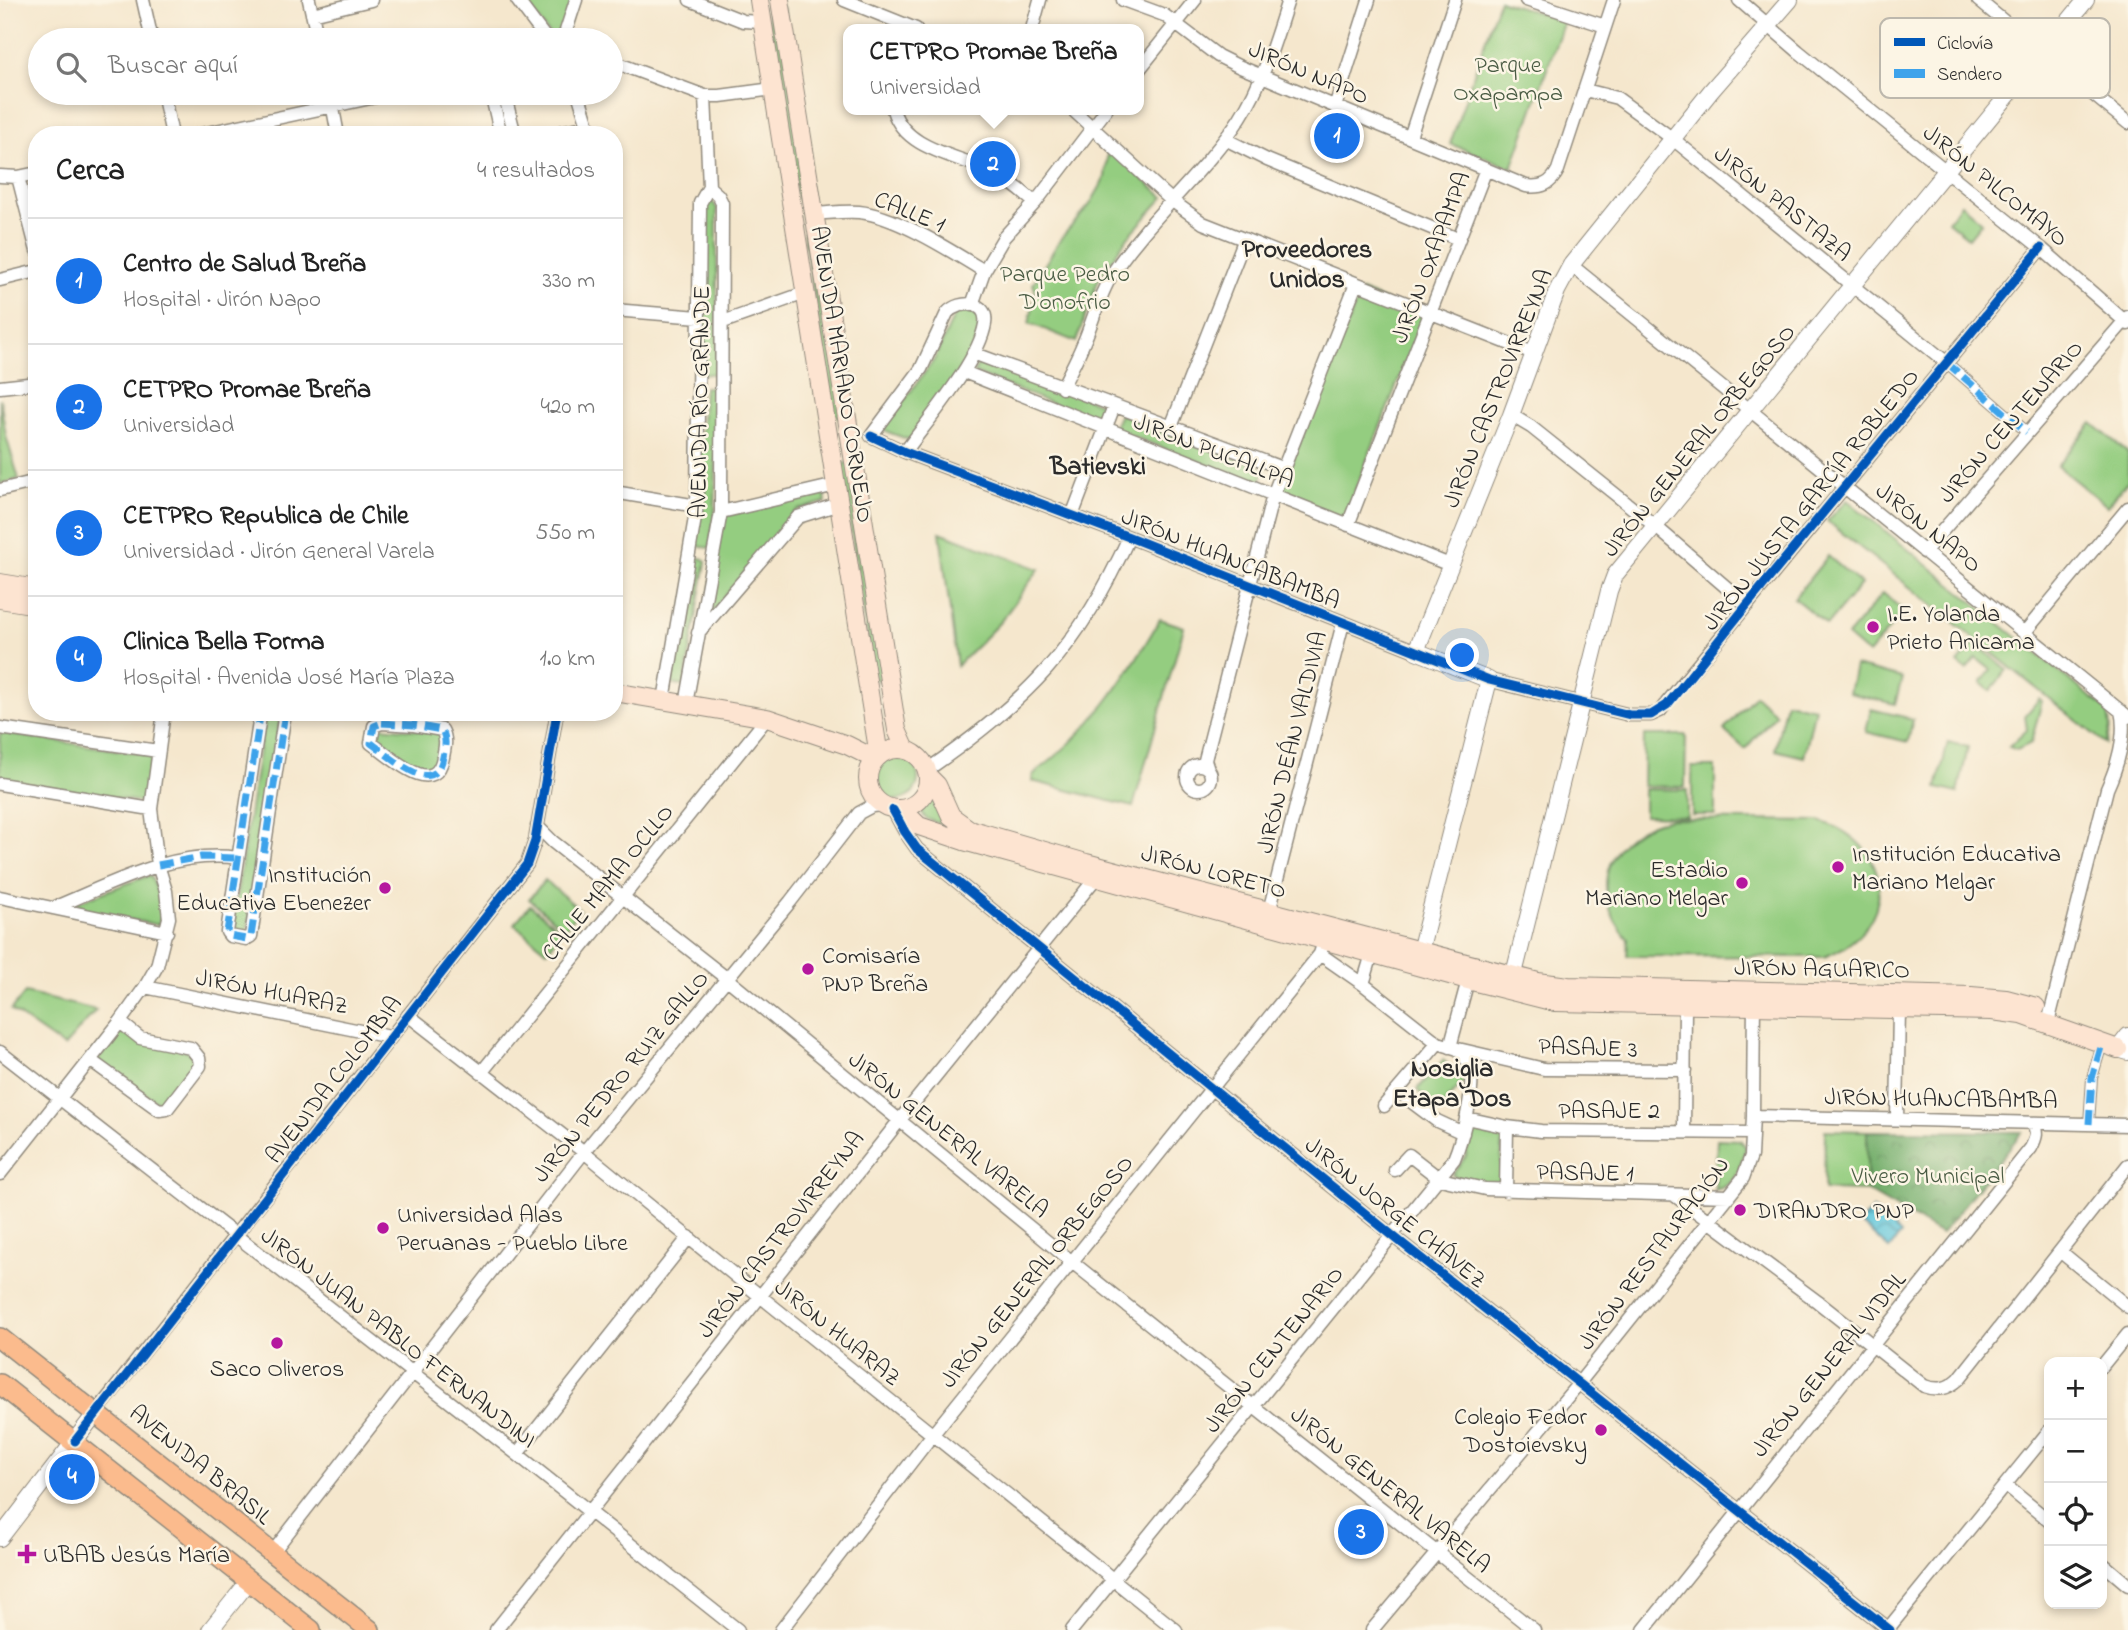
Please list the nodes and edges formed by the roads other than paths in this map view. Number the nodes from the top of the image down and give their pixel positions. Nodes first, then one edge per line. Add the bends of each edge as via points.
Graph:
1 (143, 0) edge
2 (309, 0) edge
3 (371, 0) edge
4 (517, 0) edge
5 (576, 0) edge
6 (690, 0) edge
7 (780, 0) edge
8 (844, 0) edge
9 (1040, 0) edge
10 (1124, 0) edge
11 (1195, 0) edge
12 (1288, 0) edge
13 (1369, 0) edge
14 (1455, 0) edge
15 (1614, 0) edge
16 (1739, 0) edge
17 (1790, 0) edge
18 (1978, 0) edge
19 (2086, 0) edge
20 (763, 1) edge
21 (1530, 1) edge
22 (312, 14) junction
23 (1999, 18) edge
24 (2072, 18) edge
25 (762, 22) junction
26 (891, 24) edge
27 (1033, 24) edge
28 (1176, 24) junction
29 (1768, 25) junction
30 (1605, 26) junction
31 (149, 28) edge
32 (315, 28) edge
33 (538, 28) edge
34 (567, 28) edge
35 (1144, 64) edge
36 (623, 65) edge
37 (1262, 77) junction
38 (773, 89) junction
39 (1584, 90) junction
40 (705, 96) junction
41 (2006, 98) edge
42 (2097, 98) edge
43 (166, 105) edge
44 (309, 105) edge
45 (332, 105) edge
46 (494, 105) edge
47 (508, 105) edge
48 (582, 105) edge
49 (1335, 107) junction
50 (895, 115) edge
51 (1079, 115) edge
52 (1102, 115) edge
53 (2128, 123) edge
54 (170, 126) edge
55 (230, 126) edge
56 (336, 126) edge
57 (499, 126) edge
58 (513, 126) edge
59 (589, 126) edge
60 (1092, 127) junction
61 (1410, 137) junction
62 (1225, 139) junction
63 (1673, 139) junction
64 (1486, 169) junction
65 (1945, 170) junction
66 (28, 175) edge
67 (0, 176) edge
68 (18, 177) junction
69 (709, 187) junction
70 (1171, 200) junction
71 (1035, 203) junction
72 (28, 216) edge
73 (814, 216) junction
74 (794, 220) junction
75 (1458, 239) junction
76 (1244, 241) junction
77 (2041, 248) junction
78 (1571, 265) junction
79 (984, 271) junction
80 (28, 273) edge
81 (0, 280) edge
82 (1356, 284) junction
83 (1853, 287) junction
84 (805, 293) junction
85 (972, 305) junction
86 (623, 311) edge
87 (1430, 313) junction
88 (699, 317) junction
89 (2127, 321) edge
90 (723, 322) junction
91 (973, 353) junction
92 (1533, 353) junction
93 (1947, 363) junction
94 (964, 372) junction
95 (699, 378) junction
96 (723, 378) junction
97 (28, 384) edge
98 (0, 387) edge
99 (1062, 388) junction
100 (1114, 406) junction
101 (1752, 410) junction
102 (1511, 415) junction
103 (1171, 427) junction
104 (1105, 429) junction
105 (827, 432) junction
106 (2027, 432) junction
107 (871, 436) junction
108 (850, 439) junction
109 (905, 452) junction
110 (831, 453) junction
111 (1282, 468) junction
112 (28, 483) edge
113 (836, 485) junction
114 (1846, 486) junction
115 (0, 489) edge
116 (623, 494) edge
117 (1273, 495) junction
118 (839, 504) junction
119 (697, 506) junction
120 (2128, 508) edge
121 (721, 512) junction
122 (1072, 516) junction
123 (1349, 525) junction
124 (1655, 526) junction
125 (1129, 537) junction
126 (691, 551) junction
127 (1924, 552) junction
128 (712, 555) junction
129 (1450, 565) junction
130 (0, 583) edge
131 (1249, 584) junction
132 (28, 588) edge
133 (0, 599) edge
134 (28, 604) edge
135 (1747, 605) junction
136 (1343, 623) junction
137 (2025, 632) junction
138 (698, 634) junction
139 (1416, 651) junction
140 (1489, 680) junction
141 (889, 683) junction
142 (868, 686) junction
143 (623, 693) edge
144 (664, 700) junction
145 (1580, 703) junction
146 (686, 704) junction
147 (2124, 714) edge
148 (767, 718) junction
149 (163, 721) edge
150 (259, 721) edge
151 (284, 721) edge
152 (396, 721) edge
153 (422, 721) edge
154 (555, 721) edge
155 (0, 728) edge
156 (832, 741) junction
157 (906, 750) junction
158 (158, 751) junction
159 (878, 756) junction
160 (1203, 765) dead end
161 (2128, 765) edge
162 (928, 773) junction
163 (2114, 773) junction
164 (868, 778) junction
165 (0, 784) edge
166 (892, 808) junction
167 (151, 809) junction
168 (537, 825) junction
169 (238, 858) junction
170 (159, 865) junction
171 (1097, 872) junction
172 (0, 897) edge
173 (622, 897) junction
174 (53, 908) junction
175 (1269, 911) junction
176 (167, 932) junction
177 (1322, 947) junction
178 (1039, 950) junction
179 (1372, 954) junction
180 (1418, 959) junction
181 (726, 978) junction
182 (1468, 980) junction
183 (1363, 984) junction
184 (1512, 984) junction
185 (145, 987) junction
186 (1754, 999) junction
187 (1685, 1006) junction
188 (1899, 1009) junction
189 (408, 1015) junction
190 (2049, 1017) junction
191 (120, 1022) junction
192 (390, 1037) junction
193 (2119, 1045) edge
194 (1449, 1046) junction
195 (0, 1052) edge
196 (1477, 1053) junction
197 (90, 1060) junction
198 (1685, 1070) junction
199 (481, 1073) junction
200 (1472, 1079) junction
201 (1214, 1088) junction
202 (1397, 1091) junction
203 (59, 1098) junction
204 (1384, 1107) dead end
205 (1753, 1116) junction
206 (1466, 1118) junction
207 (1897, 1119) junction
208 (899, 1121) junction
209 (2033, 1123) junction
210 (2089, 1124) junction
211 (2128, 1125) edge
212 (1507, 1127) junction
213 (1684, 1132) junction
214 (1463, 1133) junction
215 (1752, 1133) junction
216 (584, 1152) junction
217 (2128, 1165) edge
218 (1395, 1170) dead end
219 (0, 1174) edge
220 (1440, 1179) junction
221 (1506, 1191) junction
222 (1674, 1195) junction
223 (1729, 1196) junction
224 (1710, 1221) junction
225 (234, 1236) junction
226 (1393, 1236) junction
227 (688, 1237) junction
228 (2060, 1252) junction
229 (1072, 1262) junction
230 (760, 1296) junction
231 (2128, 1307) edge
232 (2128, 1334) edge
233 (0, 1338) edge
234 (1872, 1346) junction
235 (2107, 1360) edge
236 (412, 1373) junction
237 (1579, 1383) junction
238 (0, 1384) edge
239 (1252, 1406) junction
240 (96, 1413) junction
241 (933, 1434) junction
242 (2044, 1437) edge
243 (75, 1441) junction
244 (517, 1454) junction
245 (2005, 1485) junction
246 (1739, 1510) junction
247 (590, 1512) junction
248 (2044, 1517) edge
249 (0, 1538) edge
250 (272, 1553) junction
251 (1438, 1553) junction
252 (2107, 1567) edge
253 (1113, 1580) junction
254 (248, 1581) junction
255 (2128, 1585) edge
256 (1888, 1629) edge
257 (209, 1630) edge
258 (311, 1630) edge
259 (370, 1630) edge
260 (496, 1630) edge
261 (738, 1630) edge
262 (781, 1630) edge
263 (1072, 1630) edge
264 (1176, 1630) edge
265 (1372, 1630) edge
266 (1534, 1630) edge
267 (1644, 1630) edge

1 - 31 street
2 - 22 street
3 - 22 street
4 - 33 street
5 - 34 street
6 - 25 street via 743,21
7 - 73 main road, AVENIDA MARIANO CORNEJO
8 - 26 street
9 - 27 street
10 - 28 street, JIRÓN NAPO via 1153,9
11 - 28 street
12 - 37 street
13 - 49 street
14 - 61 street
15 - 30 street, JIRÓN OXAPAMPA
16 - 29 street, JIRÓN PILCOMAYO
17 - 29 street, JIRÓN CASTROVIRREYNA
18 - 23 street
19 - 24 street, JIRÓN GENERAL ORBEGOSO
20 - 25 main road, AVENIDA MARIANO CORNEJO
21 - 30 street
22 - 32 street
25 - 38 main road, AVENIDA MARIANO CORNEJO
28 - 35 street
28 - 37 street, JIRÓN NAPO via 1218,56
29 - 63 street, JIRÓN CASTROVIRREYNA
29 - 65 street, JIRÓN PILCOMAYO
30 - 39 street, JIRÓN OXAPAMPA
36 - 40 street
37 - 49 street, JIRÓN NAPO
37 - 62 street
38 - 40 street
38 - 74 main road, AVENIDA MARIANO CORNEJO
39 - 63 street, JIRÓN PASTAZA via 1617,98
39 - 64 street, JIRÓN OXAPAMPA via 1553,179 1526,186
40 - 69 street, AVENIDA RÍO GRANDE
41 - 65 street, JIRÓN GENERAL ORBEGOSO
42 - 53 street
43 - 54 street
44 - 55 street
45 - 56 street
46 - 57 street
47 - 58 street
48 - 59 street
49 - 61 street, JIRÓN NAPO
50 - 71 street via 911,137 994,173
51 - 60 street
52 - 60 street
60 - 70 street
60 - 71 street
61 - 64 street, JIRÓN NAPO
62 - 70 street
62 - 75 street
63 - 78 street, JIRÓN CASTROVIRREYNA
63 - 83 street, JIRÓN PASTAZA
64 - 75 street, JIRÓN OXAPAMPA
65 - 77 street, JIRÓN PILCOMAYO
65 - 83 street, JIRÓN GENERAL ORBEGOSO
66 - 68 street
67 - 68 street
68 - 72 street
69 - 88 street, AVENIDA RÍO GRANDE via 700,202
69 - 90 street, AVENIDA RÍO GRANDE via 722,203
70 - 76 street via 1203,223
70 - 99 street via 1104,288
71 - 79 street via 1004,237
73 - 74 main road via 802,207
73 - 79 street, CALLE 1 via 860,212 874,216 914,231
73 - 108 main road, AVENIDA MARIANO CORNEJO
74 - 84 main road, AVENIDA MARIANO CORNEJO
75 - 87 street, JIRÓN OXAPAMPA
76 - 82 street
76 - 103 street
77 - 89 street, JIRÓN PILCOMAYO
77 - 93 street, JIRÓN JUSTA GARCÍA ROBLEDO
78 - 92 street, JIRÓN CASTROVIRREYNA
78 - 101 street, JIRÓN NAPO
79 - 85 street
80 - 81 street
82 - 87 street
82 - 111 street
83 - 93 street, JIRÓN PASTAZA
83 - 101 street, JIRÓN GENERAL ORBEGOSO
84 - 90 street
84 - 105 main road, AVENIDA MARIANO CORNEJO
85 - 91 street via 984,312 985,318
85 - 107 street via 962,303 947,313 921,369
86 - 88 street
87 - 92 street
87 - 123 street, JIRÓN OXAPAMPA
88 - 95 street, AVENIDA RÍO GRANDE
89 - 106 street, JIRÓN CENTENARIO
90 - 96 street, AVENIDA RÍO GRANDE
91 - 94 street
91 - 99 street, JIRÓN PUCALLPA
92 - 102 street, JIRÓN CASTROVIRREYNA
93 - 106 street
93 - 114 street, JIRÓN JUSTA GARCÍA ROBLEDO
94 - 104 street, JIRÓN PUCALLPA
94 - 109 street
95 - 96 street
95 - 119 street, AVENIDA RÍO GRANDE
96 - 121 street, AVENIDA RÍO GRANDE
97 - 98 street
99 - 100 street, JIRÓN PUCALLPA
100 - 103 street, JIRÓN PUCALLPA
100 - 104 street
101 - 114 street, JIRÓN NAPO
101 - 124 street, JIRÓN GENERAL ORBEGOSO
102 - 124 street
102 - 129 street, JIRÓN CASTROVIRREYNA
103 - 111 street, JIRÓN PUCALLPA
104 - 117 street, JIRÓN PUCALLPA
104 - 122 street
105 - 108 main road via 837,426
105 - 110 main road, AVENIDA MARIANO CORNEJO
106 - 127 street, JIRÓN CENTENARIO
107 - 108 street
107 - 109 street, JIRÓN HUANCABAMBA
108 - 110 main road via 842,456
108 - 141 main road, AVENIDA MARIANO CORNEJO
109 - 122 street, JIRÓN HUANCABAMBA
110 - 113 main road, AVENIDA MARIANO CORNEJO
111 - 117 street
112 - 115 street
113 - 118 main road, AVENIDA MARIANO CORNEJO
113 - 121 street
114 - 127 street, JIRÓN NAPO
114 - 135 street, JIRÓN JUSTA GARCÍA ROBLEDO
116 - 119 street
117 - 123 street, JIRÓN PUCALLPA
117 - 131 street
118 - 138 street via 798,517
118 - 142 main road, AVENIDA MARIANO CORNEJO
119 - 126 street, AVENIDA RÍO GRANDE
120 - 137 street
121 - 128 street, AVENIDA RÍO GRANDE
122 - 125 street, JIRÓN HUANCABAMBA
123 - 129 street, JIRÓN PUCALLPA
124 - 135 street
124 - 145 street, JIRÓN GENERAL ORBEGOSO via 1615,575
125 - 131 street, JIRÓN HUANCABAMBA
125 - 162 street via 1096,604 1052,665 1015,704
126 - 128 street
126 - 144 street, AVENIDA RÍO GRANDE
127 - 137 street, JIRÓN NAPO
128 - 138 street, AVENIDA RÍO GRANDE
129 - 139 street, JIRÓN CASTROVIRREYNA
130 - 132 main road
131 - 136 street, JIRÓN HUANCABAMBA
131 - 160 street
133 - 134 main road
135 - 145 street, JIRÓN JUSTA GARCÍA ROBLEDO via 1660,711 1630,715
136 - 139 street, JIRÓN HUANCABAMBA
136 - 175 street, JIRÓN DEÁN VALDIVIA
137 - 147 street, JIRÓN NAPO
138 - 146 street, AVENIDA RÍO GRANDE
139 - 140 street, JIRÓN HUANCABAMBA
140 - 145 street, JIRÓN HUANCABAMBA
140 - 180 street
141 - 142 main road
141 - 157 main road, AVENIDA MARIANO CORNEJO via 897,730
142 - 159 main road, AVENIDA MARIANO CORNEJO
143 - 144 main road
144 - 146 main road
145 - 184 street, JIRÓN GENERAL ORBEGOSO
146 - 148 main road
147 - 163 street
148 - 156 main road
148 - 173 street, CALLE MAMA OCLLO
149 - 158 street
150 - 169 street
151 - 169 street via 251,936 246,939 227,932
152 - 153 street via 374,726 371,743 421,776 430,776 442,766 446,746 442,730
154 - 168 street, AVENIDA COLOMBIA
155 - 158 street
156 - 159 main road
156 - 164 main road via 856,760
157 - 159 main road
157 - 162 main road via 919,757
158 - 167 street
159 - 164 main road
161 - 163 street
162 - 166 main road via 925,794 911,807
162 - 171 main road, JIRÓN LORETO via 951,816 969,829
163 - 190 street
164 - 166 main road via 871,793
165 - 167 street
166 - 171 main road, JIRÓN LORETO via 932,831
166 - 178 street, JIRÓN JORGE CHÁVEZ via 917,849
166 - 181 street, JIRÓN PEDRO RUIZ GALLO via 872,806 859,813
167 - 170 street
168 - 173 street, JIRÓN GENERAL VARELA
168 - 189 street, AVENIDA COLOMBIA via 527,864
169 - 170 street via 201,857
170 - 174 street
170 - 176 street via 168,904
171 - 175 main road, JIRÓN LORETO
171 - 177 main road, JIRÓN LORETO
171 - 178 street, JIRÓN CASTROVIRREYNA
172 - 174 street
173 - 181 street, JIRÓN GENERAL VARELA
173 - 199 street, CALLE MAMA OCLLO
174 - 176 street
175 - 180 main road, JIRÓN LORETO
176 - 185 street
177 - 179 main road, JIRÓN LORETO
177 - 183 street, JIRÓN LORETO
177 - 201 street, JIRÓN GENERAL ORBEGOSO
178 - 201 street, JIRÓN JORGE CHÁVEZ
178 - 208 street, JIRÓN CASTROVIRREYNA
179 - 180 main road, JIRÓN LORETO
179 - 183 street
180 - 182 main road, JIRÓN LORETO
180 - 184 main road, JIRÓN LORETO
181 - 208 street, JIRÓN GENERAL VARELA
181 - 216 street, JIRÓN PEDRO RUIZ GALLO
182 - 184 main road, JIRÓN LORETO
182 - 194 street
183 - 194 street, JIRÓN LORETO
184 - 186 main road, JIRÓN AGUARICO
184 - 187 main road, JIRÓN AGUARICO via 1565,1002
185 - 191 street
185 - 192 street, JIRÓN HUARAZ
186 - 187 main road, JIRÓN AGUARICO
186 - 188 main road, JIRÓN AGUARICO
186 - 190 main road, JIRÓN AGUARICO via 1971,996 2006,999
186 - 205 street, JIRÓN RESTAURACIÓN
187 - 198 street
188 - 190 main road, JIRÓN AGUARICO
188 - 207 street
189 - 192 street, AVENIDA COLOMBIA
189 - 199 street, JIRÓN HUARAZ
190 - 193 main road, JIRÓN AGUARICO
191 - 197 street
191 - 197 street via 140,1038 191,1048 200,1058 200,1066 167,1109 159,1110
192 - 225 street, AVENIDA COLOMBIA
193 - 210 street via 2092,1077
194 - 196 street, PASAJE 3
194 - 200 street via 1470,1067
194 - 202 street
195 - 203 street, JIRÓN JUAN PABLO FERNANDINI
196 - 198 street, PASAJE 3 via 1544,1069
196 - 200 street, JIRÓN CENTENARIO
197 - 203 street
198 - 213 street
199 - 216 street, JIRÓN HUARAZ
200 - 206 street, JIRÓN CENTENARIO
201 - 226 street, JIRÓN JORGE CHÁVEZ
201 - 229 street, JIRÓN GENERAL ORBEGOSO
202 - 204 street
202 - 214 street via 1437,1121
203 - 219 street
203 - 225 street, JIRÓN JUAN PABLO FERNANDINI
205 - 207 street, JIRÓN HUANCABAMBA
205 - 215 street, JIRÓN RESTAURACIÓN
206 - 212 street, PASAJE 2
206 - 214 street, JIRÓN CENTENARIO
207 - 209 street, JIRÓN HUANCABAMBA
208 - 229 street, JIRÓN GENERAL VARELA
208 - 230 street, JIRÓN CASTROVIRREYNA
209 - 210 street, JIRÓN HUANCABAMBA
209 - 234 street, JIRÓN GENERAL VIDAL via 2037,1130 2031,1148
210 - 211 street, JIRÓN HUANCABAMBA
212 - 213 street, PASAJE 2
212 - 221 street
213 - 215 street, PASAJE 2
214 - 220 street, JIRÓN CENTENARIO via 1454,1159
215 - 223 street, JIRÓN RESTAURACIÓN via 1751,1156 1743,1178
216 - 227 street, JIRÓN HUARAZ
216 - 236 street, JIRÓN PEDRO RUIZ GALLO
217 - 228 street
218 - 220 street via 1409,1155
220 - 221 street, PASAJE 1
220 - 226 street, JIRÓN CENTENARIO
221 - 222 street, PASAJE 1
222 - 223 street, PASAJE 1
222 - 224 street
223 - 224 street, JIRÓN RESTAURACIÓN
224 - 234 street
224 - 237 street, JIRÓN RESTAURACIÓN
225 - 236 street, JIRÓN JUAN PABLO FERNANDINI
225 - 240 street, AVENIDA COLOMBIA
226 - 237 street, JIRÓN JORGE CHÁVEZ
226 - 239 street, JIRÓN CENTENARIO
227 - 230 street, JIRÓN HUARAZ
227 - 244 street
228 - 231 street
228 - 234 street via 1952,1385 1944,1389 1924,1386
229 - 239 street, JIRÓN GENERAL VARELA
229 - 241 street, JIRÓN GENERAL ORBEGOSO
230 - 241 street, JIRÓN HUARAZ
230 - 247 street, JIRÓN CASTROVIRREYNA
232 - 235 street
233 - 240 main road, AVENIDA BRASIL
234 - 246 street, JIRÓN GENERAL VIDAL
236 - 244 street, JIRÓN JUAN PABLO FERNANDINI
236 - 250 street, JIRÓN PEDRO RUIZ GALLO
237 - 246 street, JIRÓN JORGE CHÁVEZ
237 - 251 street, JIRÓN RESTAURACIÓN
238 - 243 main road
239 - 251 street, JIRÓN GENERAL VARELA
239 - 253 street, JIRÓN CENTENARIO
240 - 243 street, AVENIDA COLOMBIA
240 - 250 main road, AVENIDA BRASIL
241 - 253 street, JIRÓN HUARAZ
241 - 262 street, JIRÓN GENERAL ORBEGOSO
242 - 245 street
243 - 249 street, AVENIDA COLOMBIA
243 - 254 main road
244 - 247 street, JIRÓN JUAN PABLO FERNANDINI
245 - 248 street
245 - 256 street
246 - 256 street, JIRÓN JORGE CHÁVEZ
246 - 267 street, JIRÓN GENERAL VIDAL
247 - 260 street, JIRÓN CASTROVIRREYNA
247 - 261 street, JIRÓN JUAN PABLO FERNANDINI
250 - 259 main road, AVENIDA BRASIL
251 - 265 street, JIRÓN RESTAURACIÓN
251 - 266 street, JIRÓN GENERAL VARELA
252 - 255 street
253 - 263 street, JIRÓN CENTENARIO
253 - 264 street, JIRÓN HUARAZ
254 - 257 street
254 - 258 main road

